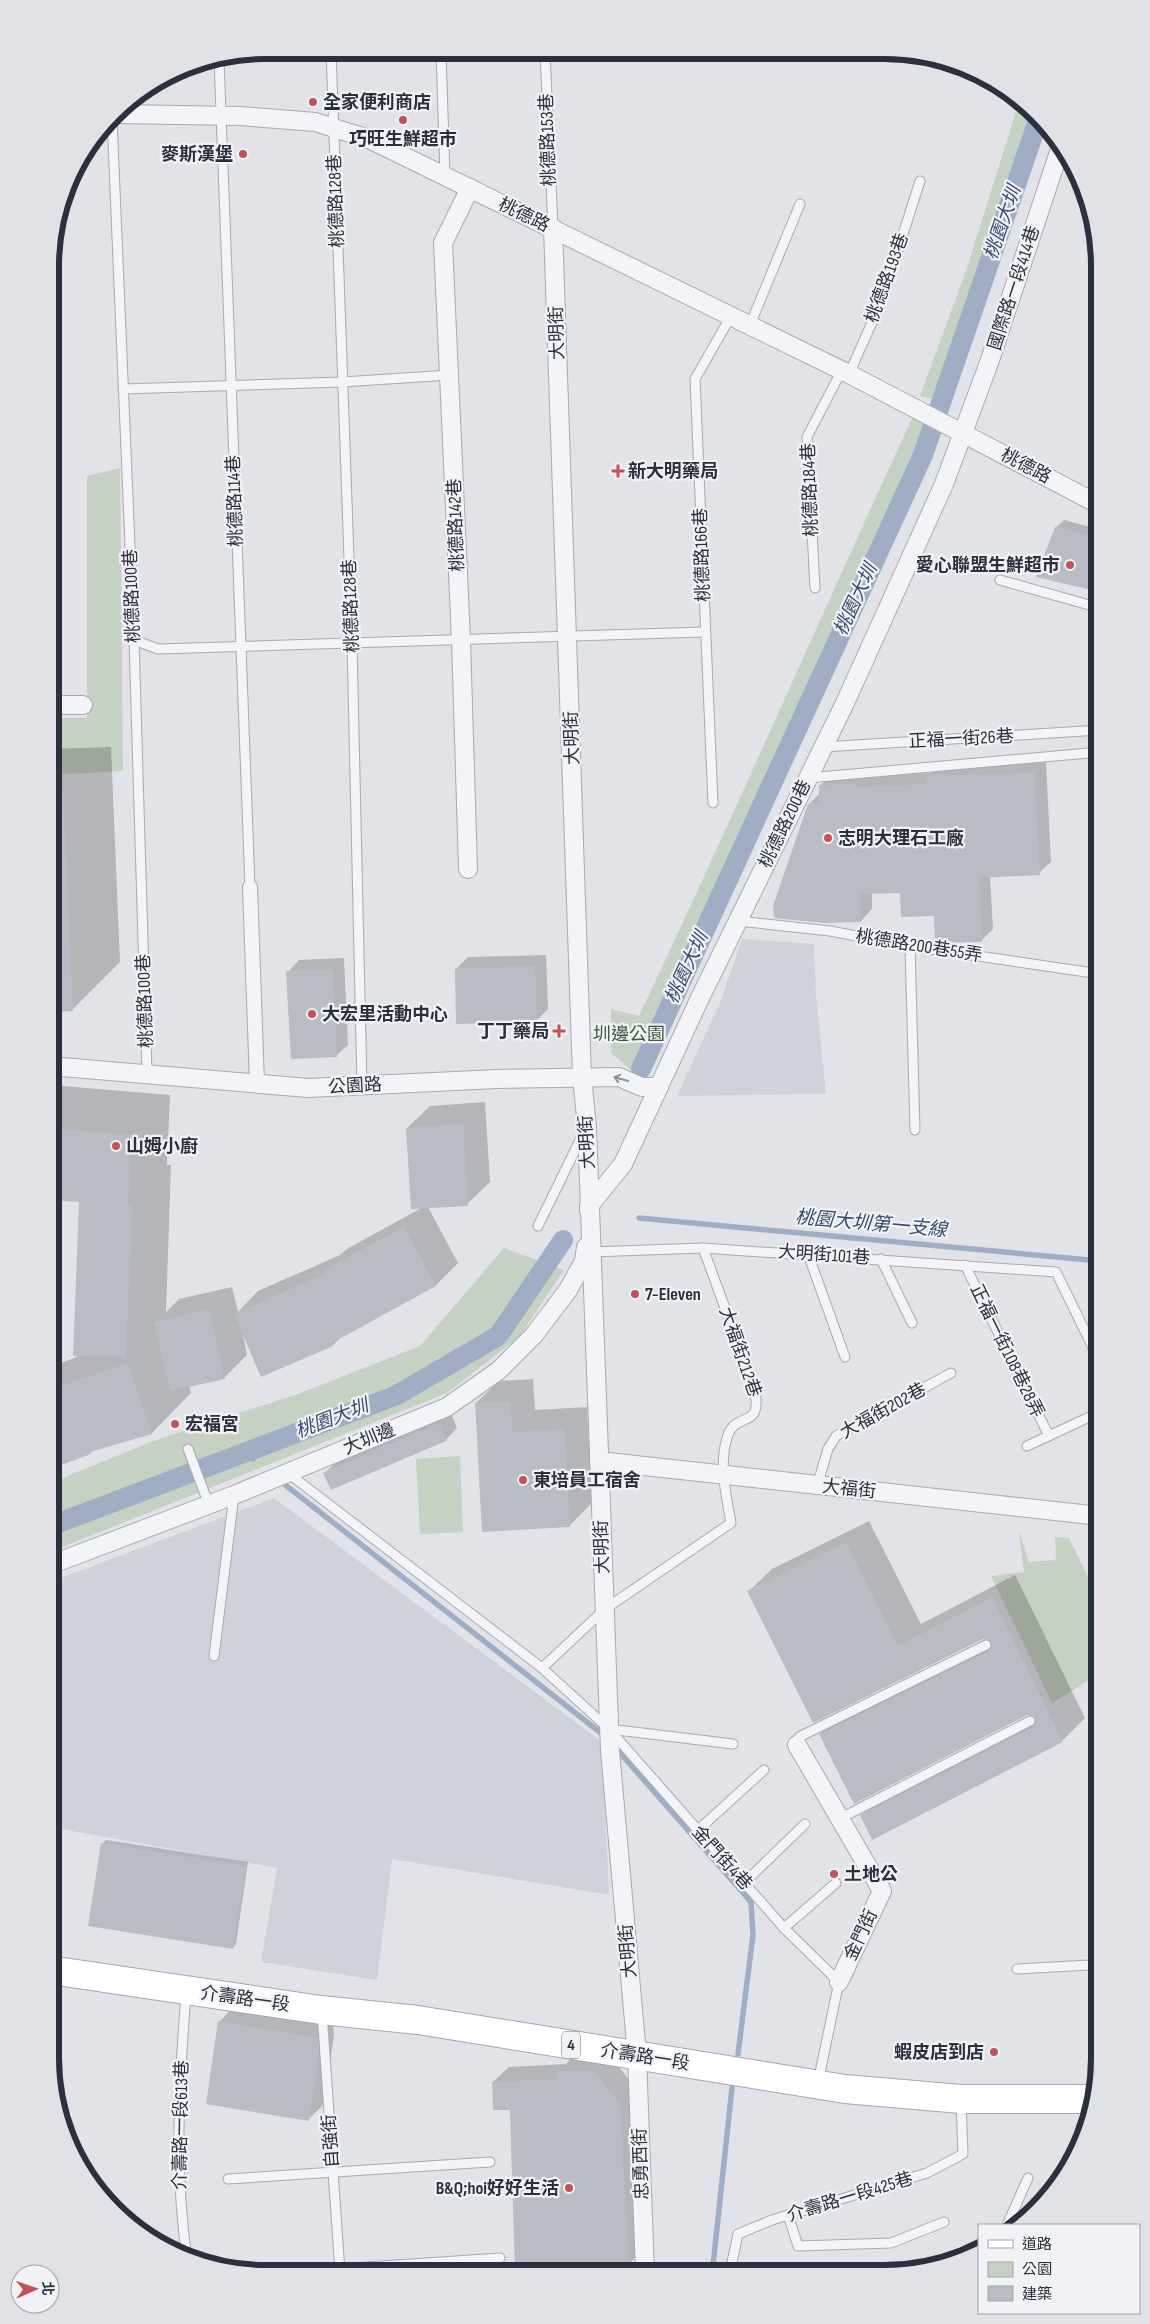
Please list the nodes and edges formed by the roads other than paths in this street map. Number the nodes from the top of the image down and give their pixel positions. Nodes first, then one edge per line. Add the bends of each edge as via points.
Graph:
1 (331, 59) edge
2 (441, 59) edge
3 (545, 59) edge
4 (219, 64) edge
5 (124, 114) edge
6 (220, 116) junction
7 (112, 126) edge
8 (333, 127) junction
9 (1058, 154) edge
10 (446, 176) junction
11 (920, 181) dead end
12 (470, 188) junction
13 (800, 204) dead end
14 (553, 228) junction
15 (731, 316) junction
16 (750, 325) junction
17 (845, 372) junction
18 (450, 375) junction
19 (342, 382) junction
20 (230, 384) junction
21 (123, 389) junction
22 (957, 430) junction
23 (1091, 500) edge
24 (1000, 580) dead end
25 (815, 588) dead end
26 (1091, 605) edge
27 (704, 632) junction
28 (568, 637) junction
29 (134, 640) junction
30 (461, 640) junction
31 (352, 643) junction
32 (241, 647) junction
33 (59, 705) edge
34 (82, 705) dead end
35 (1091, 731) edge
36 (823, 747) junction
37 (1091, 753) edge
38 (808, 778) junction
39 (713, 803) dead end
40 (468, 869) dead end
41 (250, 887) joint
42 (738, 921) junction
43 (910, 946) junction
44 (1091, 973) edge
45 (59, 1067) edge
46 (147, 1074) junction
47 (582, 1077) junction
48 (257, 1083) junction
49 (362, 1086) junction
50 (659, 1087) junction
51 (587, 1127) junction
52 (915, 1130) dead end
53 (589, 1206) junction
54 (538, 1226) dead end
55 (703, 1248) junction
56 (591, 1252) junction
57 (808, 1254) junction
58 (881, 1259) junction
59 (965, 1265) junction
60 (912, 1323) dead end
61 (1091, 1344) edge
62 (845, 1357) dead end
63 (950, 1373) dead end
64 (1091, 1416) edge
65 (1049, 1436) junction
66 (1027, 1446) dead end
67 (188, 1449) dead end
68 (599, 1461) junction
69 (288, 1473) junction
70 (723, 1474) junction
71 (818, 1486) junction
72 (234, 1495) junction
73 (206, 1498) junction
74 (1091, 1515) edge
75 (59, 1561) edge
76 (605, 1609) junction
77 (986, 1645) dead end
78 (214, 1656) dead end
79 (542, 1668) junction
80 (1030, 1721) dead end
81 (609, 1731) junction
82 (733, 1744) dead end
83 (797, 1745) joint
84 (764, 1770) dead end
85 (839, 1819) junction
86 (805, 1824) dead end
87 (697, 1831) junction
88 (744, 1883) junction
89 (836, 1883) dead end
90 (784, 1928) junction
91 (1091, 1964) edge
92 (1017, 1969) dead end
93 (59, 1971) edge
94 (839, 1982) junction
95 (186, 1991) junction
96 (322, 2010) junction
97 (637, 2056) junction
98 (817, 2085) junction
99 (961, 2099) junction
100 (1087, 2099) edge
101 (490, 2162) dead end
102 (333, 2171) junction
103 (1028, 2178) dead end
104 (228, 2179) dead end
105 (788, 2215) junction
106 (944, 2222) dead end
107 (1007, 2224) edge
108 (186, 2250) edge
109 (500, 2258) dead end
110 (340, 2265) edge
111 (414, 2265) edge
112 (645, 2265) edge
113 (728, 2265) edge

1 - 8 lane, 桃德路128巷
2 - 10 lane
3 - 14 lane, 桃德路153巷
4 - 6 lane, 桃德路114巷
5 - 6 street, 桃德路
6 - 8 street, 桃德路 via 315,122
6 - 20 lane, 桃德路114巷
7 - 21 lane, 桃德路100巷
8 - 10 street, 桃德路 via 369,139
8 - 19 lane, 桃德路128巷
9 - 22 street, 國際路一段414巷 via 990,360
10 - 12 street, 桃德路
11 - 17 lane, 桃德路193巷 via 882,300
12 - 14 street, 桃德路
12 - 18 street, 桃德路142巷 via 443,243
13 - 16 lane
14 - 15 street, 桃德路
14 - 28 street, 大明街
15 - 16 street, 桃德路
15 - 27 lane, 桃德路166巷 via 695,379
16 - 17 street, 桃德路
17 - 22 street, 桃德路
17 - 25 lane, 桃德路184巷 via 807,437
18 - 19 lane
18 - 30 street, 桃德路142巷
19 - 20 lane
19 - 31 lane, 桃德路128巷
20 - 21 lane
20 - 32 lane, 桃德路114巷
21 - 29 lane, 桃德路100巷
22 - 23 street, 桃德路
22 - 36 street, 桃德路200巷 via 944,484
24 - 26 lane
27 - 28 lane
27 - 39 lane, 桃德路166巷
28 - 30 lane
28 - 47 street, 大明街
29 - 32 lane via 158,649
29 - 46 lane, 桃德路100巷
30 - 31 lane
30 - 40 street, 桃德路142巷
31 - 32 lane
31 - 49 lane, 桃德路128巷
32 - 41 lane, 桃德路114巷
33 - 34 street
35 - 36 lane, 正福一街26巷
36 - 38 street, 桃德路200巷
37 - 38 lane
38 - 42 street, 桃德路200巷
41 - 48 street
42 - 43 lane, 桃德路200巷55弄 via 830,931
42 - 50 street, 桃德路200巷
43 - 44 lane, 桃德路200巷55弄
43 - 52 lane
45 - 46 street, 公園路
46 - 48 street, 公園路
47 - 49 street, 公園路
50 -> 47 street, 公園路 via 642,1087 619,1077
47 - 51 street, 大明街
48 - 49 street, 公園路 via 308,1088
50 - 53 street, 桃德路200巷 via 623,1164
51 - 53 street, 大明街
51 - 54 lane
53 - 56 street, 大明街
53 - 69 street, 大圳邊 via 584,1261 568,1290 534,1335 498,1371 447,1407
55 - 56 lane, 大明街101巷
55 - 57 lane, 大明街101巷
55 - 70 lane, 大福街212巷 via 758,1405 754,1415 732,1428 728,1435
56 - 68 street, 大明街
57 - 58 lane, 大明街101巷
57 - 62 lane
58 - 59 lane, 大明街101巷
58 - 60 lane
59 - 61 lane, 大明街101巷 via 1056,1272
59 - 65 lane, 正福一街108巷28弄
63 - 71 lane, 大福街202巷 via 836,1436 828,1449
64 - 65 lane
65 - 66 lane
67 - 73 lane
68 - 70 street, 大福街
68 - 76 street, 大明街
69 - 72 street, 大圳邊
69 - 79 lane, 金門街4巷
70 - 71 street, 大福街
70 - 76 lane, 大福街212巷 via 731,1523
71 - 74 street, 大福街
72 - 73 street, 大圳邊
72 - 78 lane
73 - 75 street, 大圳邊
76 - 79 lane
76 - 81 street, 大明街
77 - 83 lane via 798,1737
79 - 81 lane, 金門街4巷
80 - 85 lane
81 - 82 lane
81 - 87 lane, 金門街4巷
81 - 97 street, 大明街
83 - 85 street, 金門街
84 - 87 lane
85 - 94 street, 金門街 via 882,1891
86 - 88 lane
87 - 88 lane, 金門街4巷
88 - 90 lane, 金門街4巷
89 - 90 lane
90 - 94 lane, 金門街4巷
91 - 92 lane
93 - 95 main road, 介壽路一段 / 4
94 - 98 lane, 金門街
95 - 96 main road, 介壽路一段 / 4
95 - 108 lane, 介壽路一段613巷 via 178,2120 178,2184
96 - 97 main road, 介壽路一段 / 4 via 418,2020
96 - 102 lane, 自強街
97 - 98 main road, 介壽路一段 / 4
97 - 112 street, 忠勇西街
98 - 99 main road, 介壽路一段 / 4
99 - 100 main road, 介壽路一段 / 4
99 - 105 lane, 介壽路一段425巷 via 962,2154 927,2173
101 - 102 lane
102 - 104 lane
102 - 110 lane, 自強街
103 - 107 lane
105 - 106 lane via 798,2246 891,2243
105 - 113 lane, 介壽路一段425巷 via 738,2234
109 - 111 lane

